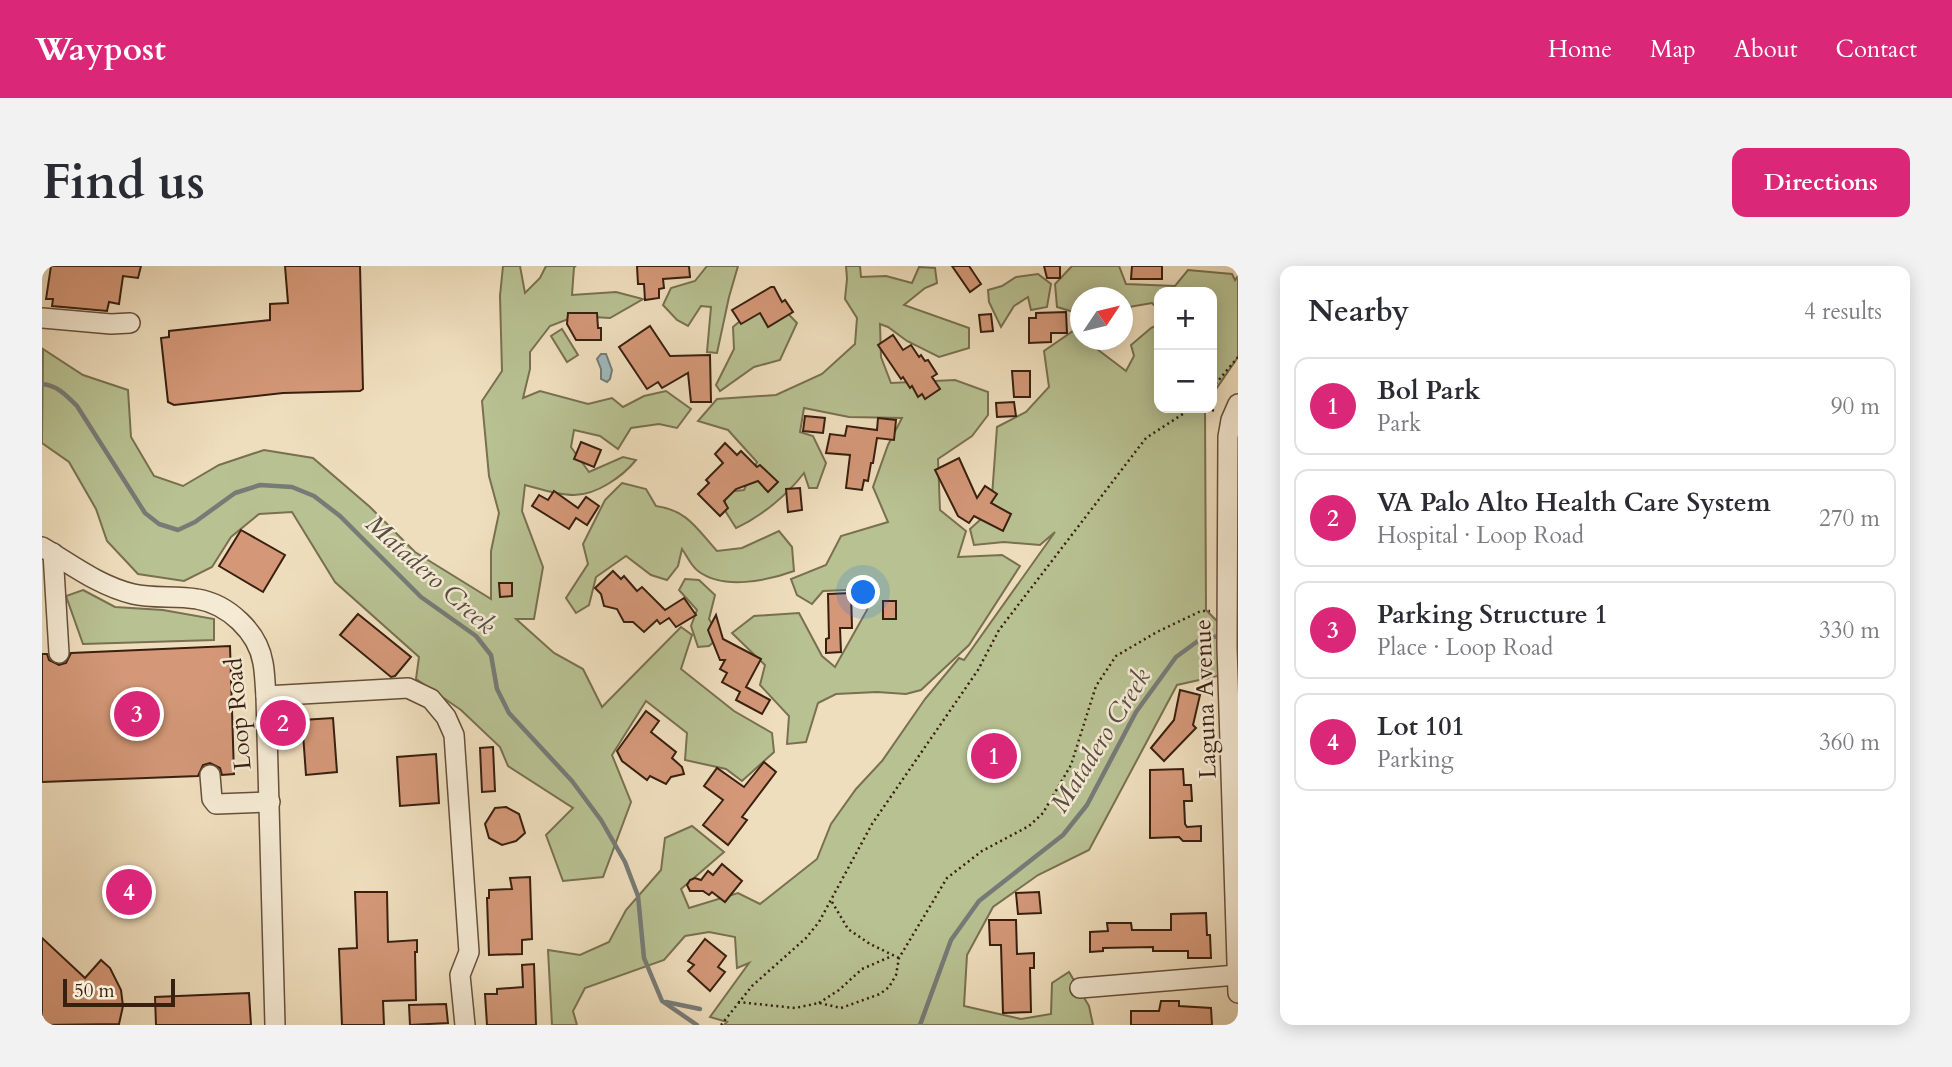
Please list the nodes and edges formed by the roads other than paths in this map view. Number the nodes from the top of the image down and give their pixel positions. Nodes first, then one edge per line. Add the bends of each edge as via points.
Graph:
1 (42, 317) edge
2 (130, 323) dead end
3 (1238, 404) edge
4 (1233, 438) edge
5 (48, 550) edge
6 (59, 653) dead end
7 (266, 695) junction
8 (210, 775) dead end
9 (1235, 788) edge
10 (270, 802) junction
11 (1237, 975) edge
12 (1080, 988) dead end
13 (1238, 993) edge
14 (275, 1025) edge
15 (465, 1025) edge

1 - 2 street
3 - 4 street, Laguna Avenue via 1231,419
4 - 9 street, Laguna Avenue via 1227,647
5 - 6 street
5 - 7 street, Loop Road via 104,584 134,595 198,598 222,607 239,619 255,642 263,661
7 - 10 street, Loop Road
7 - 15 street via 408,688 431,699 446,717 454,734 469,952 460,975
8 - 10 street via 216,804
9 - 11 street, Laguna Avenue
10 - 14 street, Loop Road
11 - 12 street
11 - 13 street, Laguna Avenue

